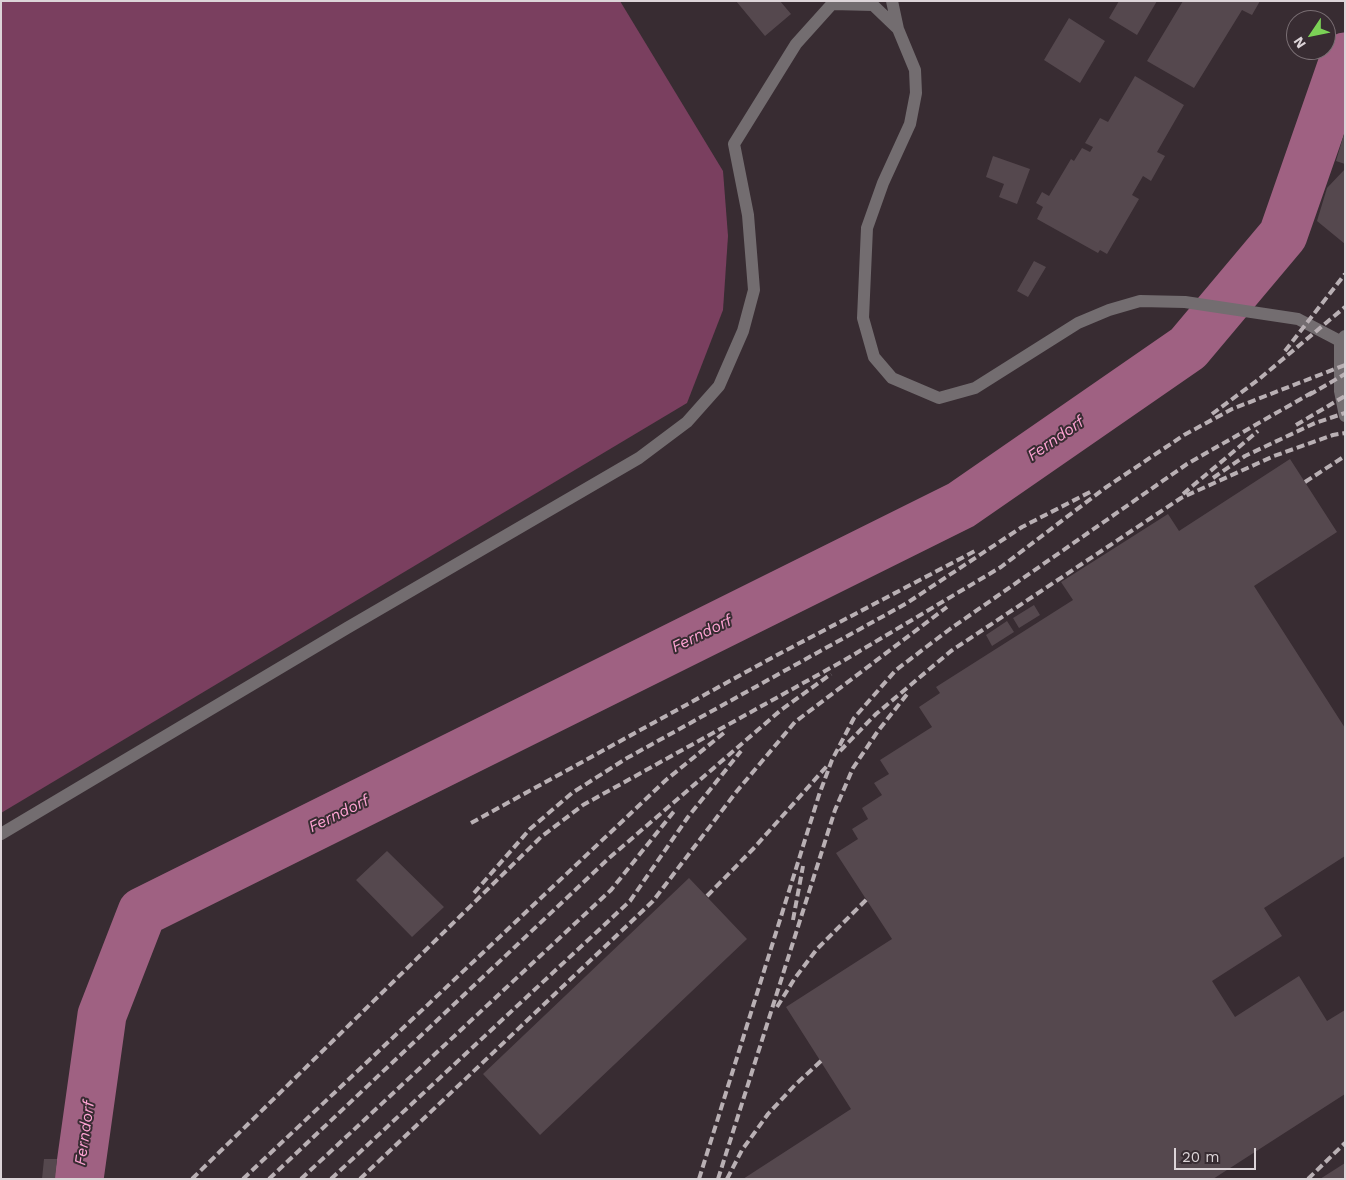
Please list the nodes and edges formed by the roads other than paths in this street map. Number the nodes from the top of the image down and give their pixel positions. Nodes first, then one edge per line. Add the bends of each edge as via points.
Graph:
1 (892, 1) edge
2 (898, 29) junction
3 (1343, 338) edge
4 (1345, 416) edge
5 (1, 834) edge

1 - 2 lane
2 - 3 lane via 915,70 916,93 910,124 867,228 863,318 874,357 892,378 938,398 975,388 1078,323 1140,301 1185,302 1298,319
2 - 5 lane via 873,5 832,4 796,44 734,144 748,215 754,290 743,332 719,386 687,422 639,458
3 - 4 lane via 1340,391

